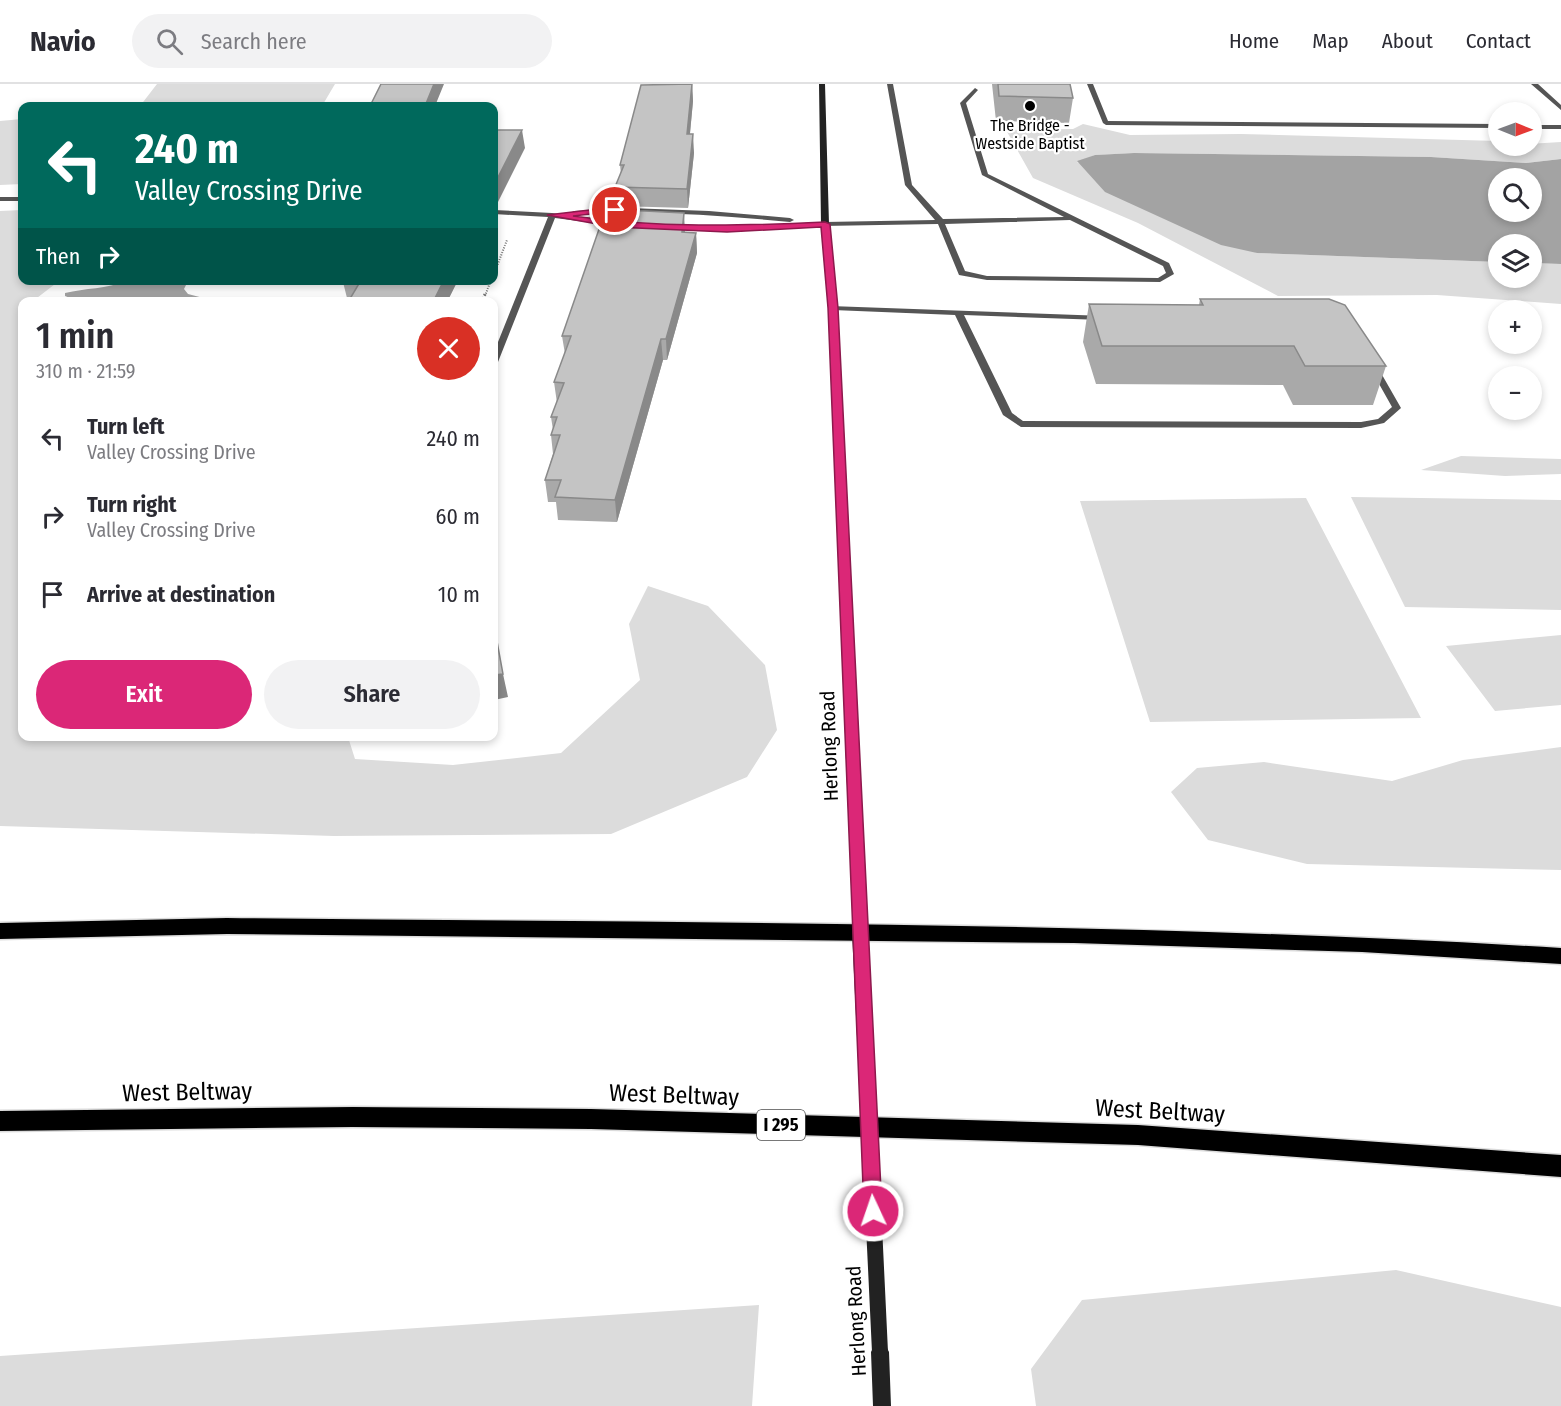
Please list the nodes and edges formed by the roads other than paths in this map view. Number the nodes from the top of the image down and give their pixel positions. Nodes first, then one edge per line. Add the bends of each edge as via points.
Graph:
1 (822, 84) edge
2 (890, 84) edge
3 (1090, 84) edge
4 (1534, 84) edge
5 (975, 90) dead end
6 (1558, 105) edge
7 (1488, 126) edge
8 (1542, 127) edge
9 (1561, 127) edge
10 (0, 199) edge
11 (18, 199) edge
12 (498, 212) edge
13 (552, 215) junction
14 (1070, 219) junction
15 (940, 221) junction
16 (825, 224) junction
17 (625, 225) edge
18 (659, 226) edge
19 (833, 308) junction
20 (959, 314) junction
21 (1118, 318) edge
22 (498, 352) edge
23 (1367, 359) edge
24 (0, 931) edge
25 (1561, 956) edge
26 (0, 1121) edge
27 (1561, 1166) edge
28 (882, 1406) edge

1 - 16 street, Herlong Road
2 - 15 street via 909,185
3 - 7 street via 1106,123
4 - 6 street
5 - 14 street via 963,103 985,175
8 - 9 street
10 - 11 street
12 - 13 street
13 - 16 street via 615,210 727,213
13 - 17 street
13 - 22 street
14 - 15 street
14 - 15 street via 1166,265 1170,274 1160,280 987,278 962,273
15 - 16 street
16 - 18 street via 727,230
16 - 19 street, Herlong Road
19 - 20 street
19 - 28 street, Herlong Road, bridge
20 - 21 street
20 - 23 street via 1008,415 1021,424 1361,425 1381,421 1397,408 1378,371
24 - 25 highway via 227,926 1074,935 1362,944
26 - 27 highway, West Beltway / I 295 via 567,1119 1102,1134

